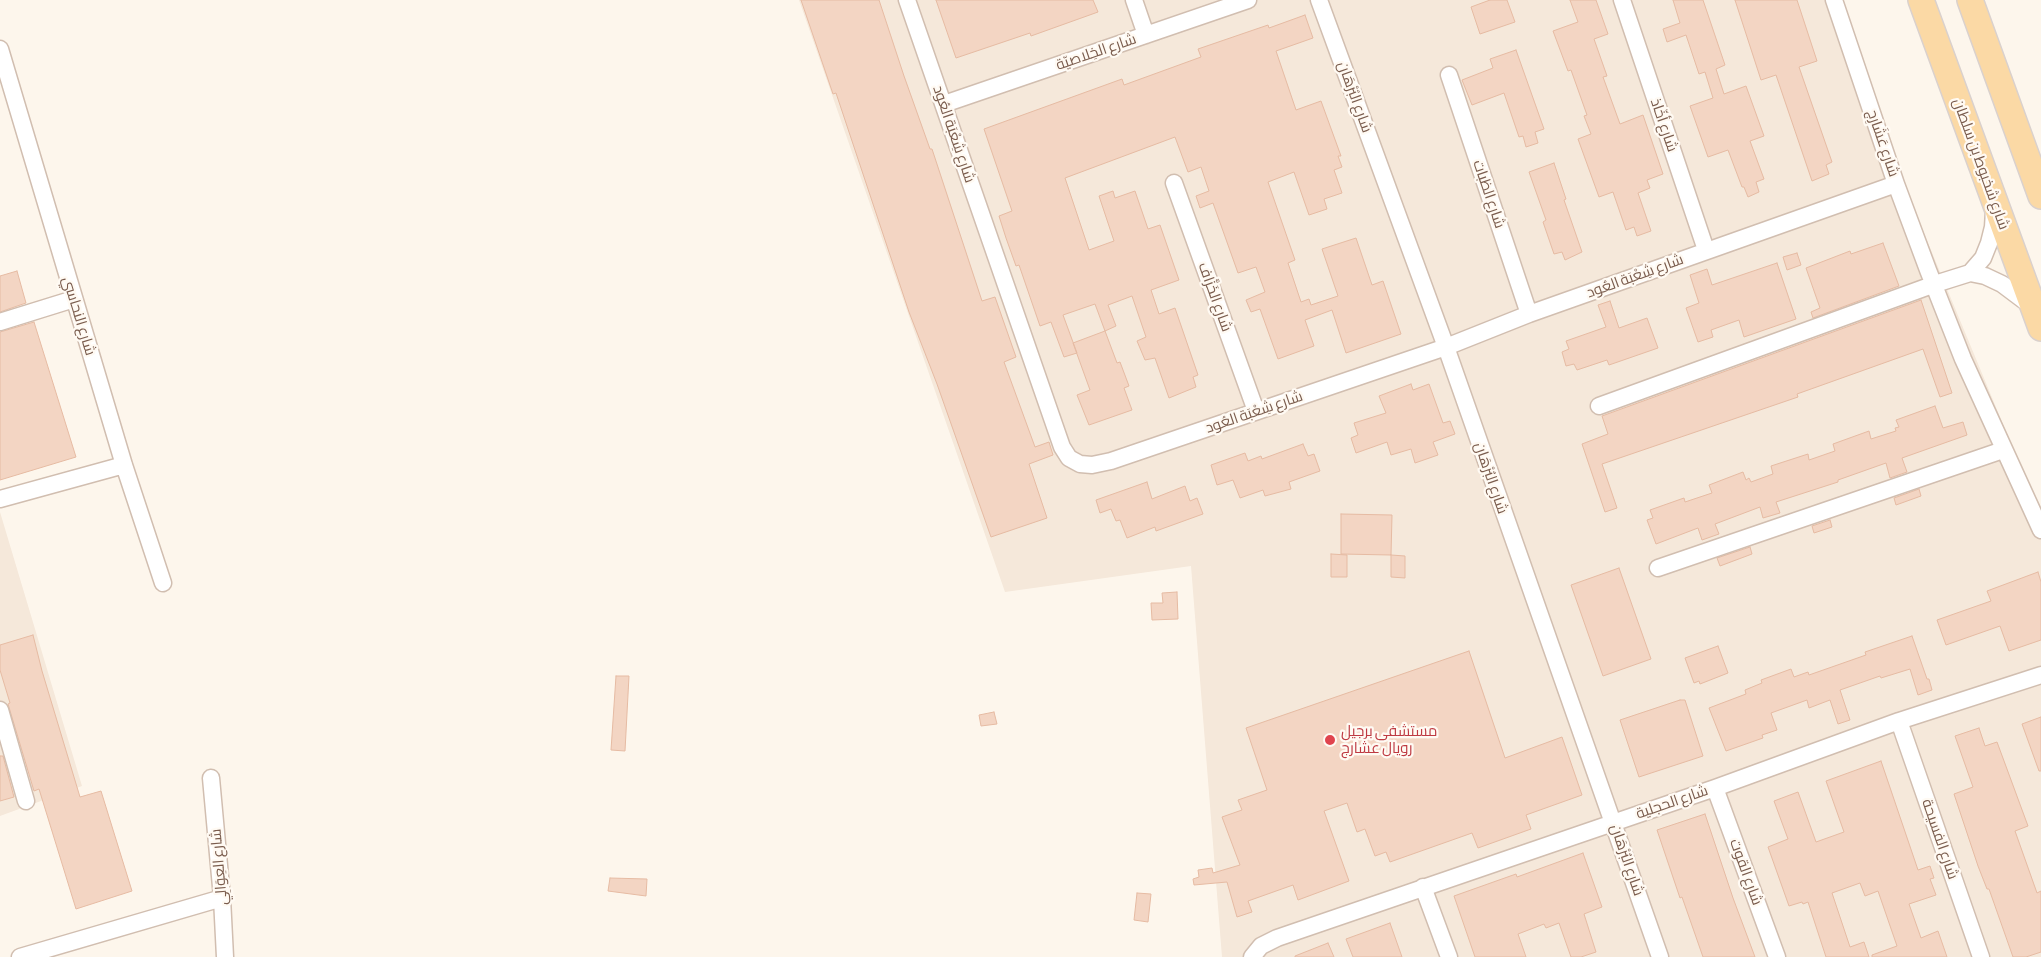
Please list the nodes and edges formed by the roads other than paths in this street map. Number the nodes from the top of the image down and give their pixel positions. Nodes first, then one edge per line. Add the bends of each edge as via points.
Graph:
1 (907, 0) edge
2 (1134, 0) edge
3 (1248, 0) edge
4 (1319, 0) edge
5 (1622, 0) edge
6 (1834, 0) edge
7 (1921, 0) edge
8 (1970, 0) edge
9 (1146, 34) junction
10 (0, 49) edge
11 (1449, 75) dead end
12 (944, 104) junction
13 (1174, 183) dead end
14 (1896, 184) junction
15 (1991, 194) junction
16 (2041, 196) edge
17 (1706, 250) junction
18 (1970, 273) junction
19 (1935, 284) junction
20 (74, 300) junction
21 (1529, 314) junction
22 (2037, 318) edge
23 (0, 322) edge
24 (1446, 347) junction
25 (1599, 406) dead end
26 (1256, 411) junction
27 (2003, 450) junction
28 (124, 465) junction
29 (0, 499) edge
30 (2041, 530) edge
31 (1658, 568) dead end
32 (163, 583) dead end
33 (2041, 675) edge
34 (0, 710) edge
35 (1899, 721) junction
36 (5, 743) edge
37 (211, 778) dead end
38 (1715, 788) junction
39 (26, 801) dead end
40 (1614, 822) junction
41 (1422, 887) junction
42 (222, 898) junction
43 (20, 957) edge
44 (225, 957) edge
45 (1252, 957) edge
46 (1449, 957) edge
47 (1660, 957) edge
48 (1777, 957) edge
49 (1981, 957) edge

1 - 12 street, شارع شِعْبَة العُود
2 - 9 street
3 - 9 street, شارع الخِلاصيّة
4 - 24 street, شارع البُرْهَان
5 - 17 street, شارع أخّاذ
6 - 14 street, شارع عَشَارِج
7 - 15 main road, شارع شخبوط بن سلطان
8 - 16 main road
9 - 12 street, شارع الخِلاصيّة
10 - 20 street, شارع النحاسي
11 - 21 street, شارع الظبات
12 - 26 street, شارع شِعْبَة العُود via 1062,447 1069,458 1080,464 1103,463
13 - 26 street, شارع الخَزَّاف
14 - 17 street, شارع شِعْبَة العُود
14 - 19 street, شارع عَشَارِج
15 - 18 street via 1994,210 1990,243
15 - 22 main road, شارع شخبوط بن سلطان
17 - 21 street, شارع شِعْبَة العُود
18 - 19 street
18 - 22 street via 2002,284 2023,298
19 - 25 street
19 - 27 street, شارع عَشَارِج
20 - 23 street
20 - 28 street, شارع النحاسي
21 - 24 street, شارع شِعْبَة العُود
24 - 26 street, شارع شِعْبَة العُود
24 - 40 street, شارع البُرْهَان
27 - 30 street, شارع عَشَارِج
27 - 31 street
28 - 29 street
28 - 32 street, شارع النحاسي
33 - 35 street, شارع الحجلية
34 - 36 street
35 - 38 street, شارع الحجلية
35 - 49 street, شارع الفسيحة
36 - 39 street
37 - 42 street, شارع العِوَالِي
38 - 40 street, شارع الحجلية
38 - 48 street, شارع القوت
40 - 41 street, شارع الحجلية
40 - 47 street, شارع البُرْهَان
41 - 45 street, شارع الحجلية via 1268,941
41 - 46 street
42 - 43 street
42 - 44 street, شارع العِوَالِي

